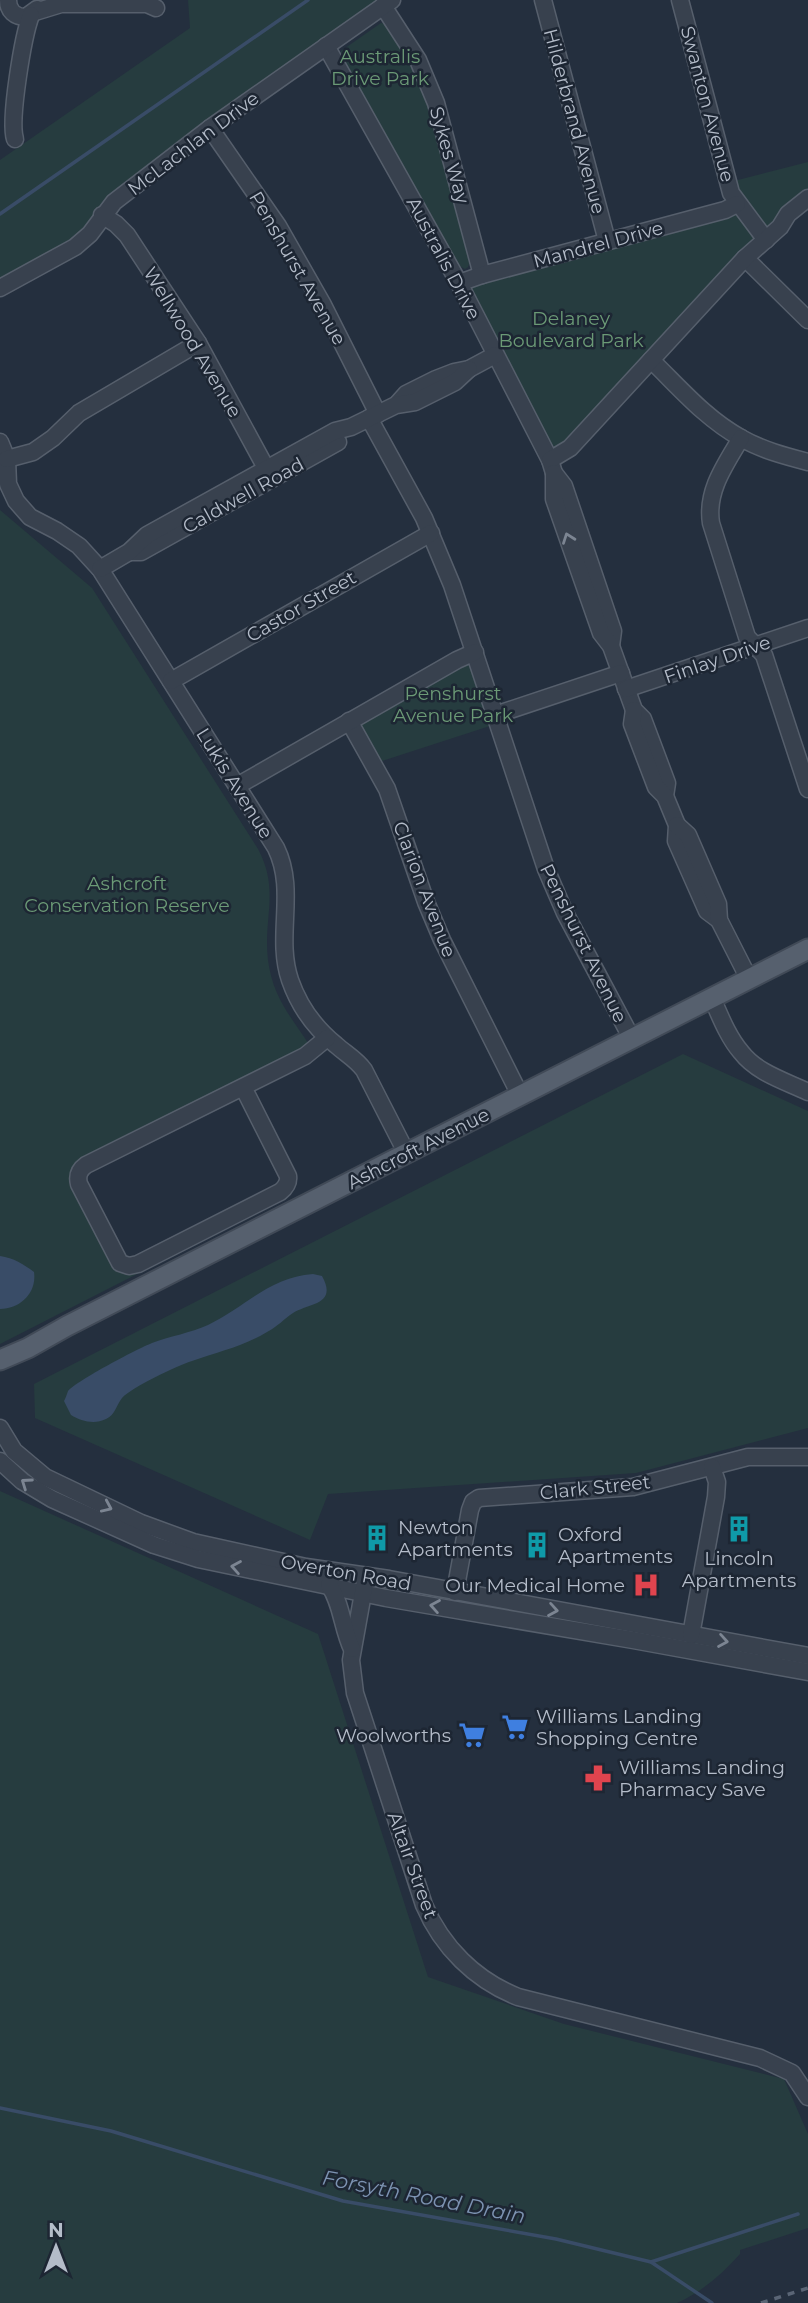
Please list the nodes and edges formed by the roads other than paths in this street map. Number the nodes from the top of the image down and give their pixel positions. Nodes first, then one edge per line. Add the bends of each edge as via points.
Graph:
1 (543, 0) edge
2 (680, 0) edge
3 (55, 2) edge
4 (387, 3) edge
5 (8, 8) edge
6 (156, 8) dead end
7 (35, 9) edge
8 (23, 37) junction
9 (326, 46) junction
10 (210, 128) junction
11 (15, 139) dead end
12 (808, 198) edge
13 (737, 204) junction
14 (808, 210) edge
15 (102, 215) junction
16 (780, 227) junction
17 (766, 240) junction
18 (607, 242) junction
19 (745, 258) junction
20 (482, 275) junction
21 (459, 283) junction
22 (0, 288) edge
23 (808, 320) edge
24 (198, 343) junction
25 (495, 355) junction
26 (651, 360) junction
27 (373, 416) junction
28 (741, 438) junction
29 (0, 442) edge
30 (7, 459) junction
31 (808, 462) edge
32 (552, 466) junction
33 (270, 473) junction
34 (4, 485) edge
35 (431, 533) junction
36 (100, 569) junction
37 (808, 628) edge
38 (755, 646) junction
39 (475, 652) junction
40 (621, 673) junction
41 (171, 681) junction
42 (626, 690) junction
43 (495, 715) junction
44 (349, 721) junction
45 (237, 786) junction
46 (808, 789) edge
47 (808, 949) edge
48 (749, 979) junction
49 (712, 998) junction
50 (327, 1038) junction
51 (632, 1039) junction
52 (243, 1087) junction
53 (808, 1092) edge
54 (520, 1096) junction
55 (407, 1154) junction
56 (28, 1348) junction
57 (0, 1360) edge
58 (0, 1376) edge
59 (0, 1428) edge
60 (808, 1457) edge
61 (0, 1461) edge
62 (712, 1467) junction
63 (365, 1584) junction
64 (328, 1585) junction
65 (455, 1592) junction
66 (691, 1635) junction
67 (352, 1649) junction
68 (808, 1656) edge
69 (808, 1672) edge
70 (807, 2095) edge

1 - 18 street, Hilderbrand Avenue
2 - 13 street, Swanton Avenue
3 - 6 street
3 - 7 street
4 - 9 street, McLachlan Drive
4 - 20 street, Sykes Way via 436,103
5 - 7 street via 22,17
5 - 8 street
7 - 8 street
8 - 11 street
9 - 10 street, McLachlan Drive
9 - 21 street, Australis Drive
10 - 15 street, McLachlan Drive
10 - 27 street, Penshurst Avenue via 278,226 323,305
12 - 16 street
13 - 17 street, Swanton Avenue
13 - 18 street, Mandrel Drive
14 - 16 street
15 - 22 street, McLachlan Drive via 75,247
15 - 24 street, Wellwood Avenue via 127,235
16 - 17 street
17 - 19 street
18 - 20 street, Mandrel Drive
19 - 23 street
19 - 26 street
20 - 21 street, Mandrel Drive
21 - 25 street, Australis Drive
24 - 30 street via 79,413 33,452
24 - 33 street, Wellwood Avenue
25 - 27 street, Caldwell Road via 455,382
25 - 32 street, Australis Drive
26 - 28 street via 720,425
26 - 32 street
27 - 33 street, Caldwell Road via 335,431
27 - 35 street, Penshurst Avenue
28 - 31 street
28 - 38 street via 716,483 709,513 747,637
29 - 30 street, Lukis Avenue
30 - 34 street, Lukis Avenue
32 - 40 street, Australis Drive via 564,486 597,580 614,631 611,646
33 - 36 street, Caldwell Road via 147,535
34 - 36 street, Lukis Avenue via 30,517 79,546
35 - 39 street, Penshurst Avenue
35 - 41 street, Castor Street
36 - 41 street, Lukis Avenue
37 - 38 street, Finlay Drive
38 - 42 street, Finlay Drive
38 - 46 street via 764,655
39 - 43 street, Penshurst Avenue
39 - 44 street
40 - 42 street, Australis Drive
40 - 43 street
41 - 45 street, Lukis Avenue
42 - 48 street, Australis Drive via 643,719 677,825 688,835 718,904 719,920
43 - 51 street, Penshurst Avenue via 546,869
44 - 45 street
44 - 54 street, Clarion Avenue via 387,789 442,940
45 - 50 street, Lukis Avenue via 280,856 287,891 286,968 299,1002
47 - 48 main road, Ashcroft Avenue
48 - 49 main road, Ashcroft Avenue
49 - 51 main road, Ashcroft Avenue
49 - 53 street via 746,1058
50 - 52 street via 305,1056
50 - 55 street, Lukis Avenue via 364,1070
51 - 54 main road, Ashcroft Avenue
52 - 52 street via 80,1170 79,1185 120,1263 138,1264 285,1187 288,1176
54 - 55 main road, Ashcroft Avenue
55 - 56 main road, Ashcroft Avenue
56 - 57 main road, Ashcroft Avenue
56 - 58 main road, Ashcroft Avenue
59 -> 63 street, Overton Road via 14,1451 45,1477 159,1530
60 - 62 street, Clark Street via 754,1457
64 -> 61 street, Overton Road via 168,1550 52,1499
62 - 65 street, Clark Street via 633,1487 476,1500 470,1510
62 - 66 street via 716,1497
63 - 64 street, Overton Road
63 - 65 street, Overton Road
63 - 67 street, Altair Street
69 -> 63 street, Overton Road via 386,1598
64 - 67 street
65 -> 66 street, Overton Road
66 -> 68 street, Overton Road
67 - 70 street, Altair Street via 355,1693 419,1892 434,1925 459,1958 486,1981 518,1997 760,2058 787,2070

